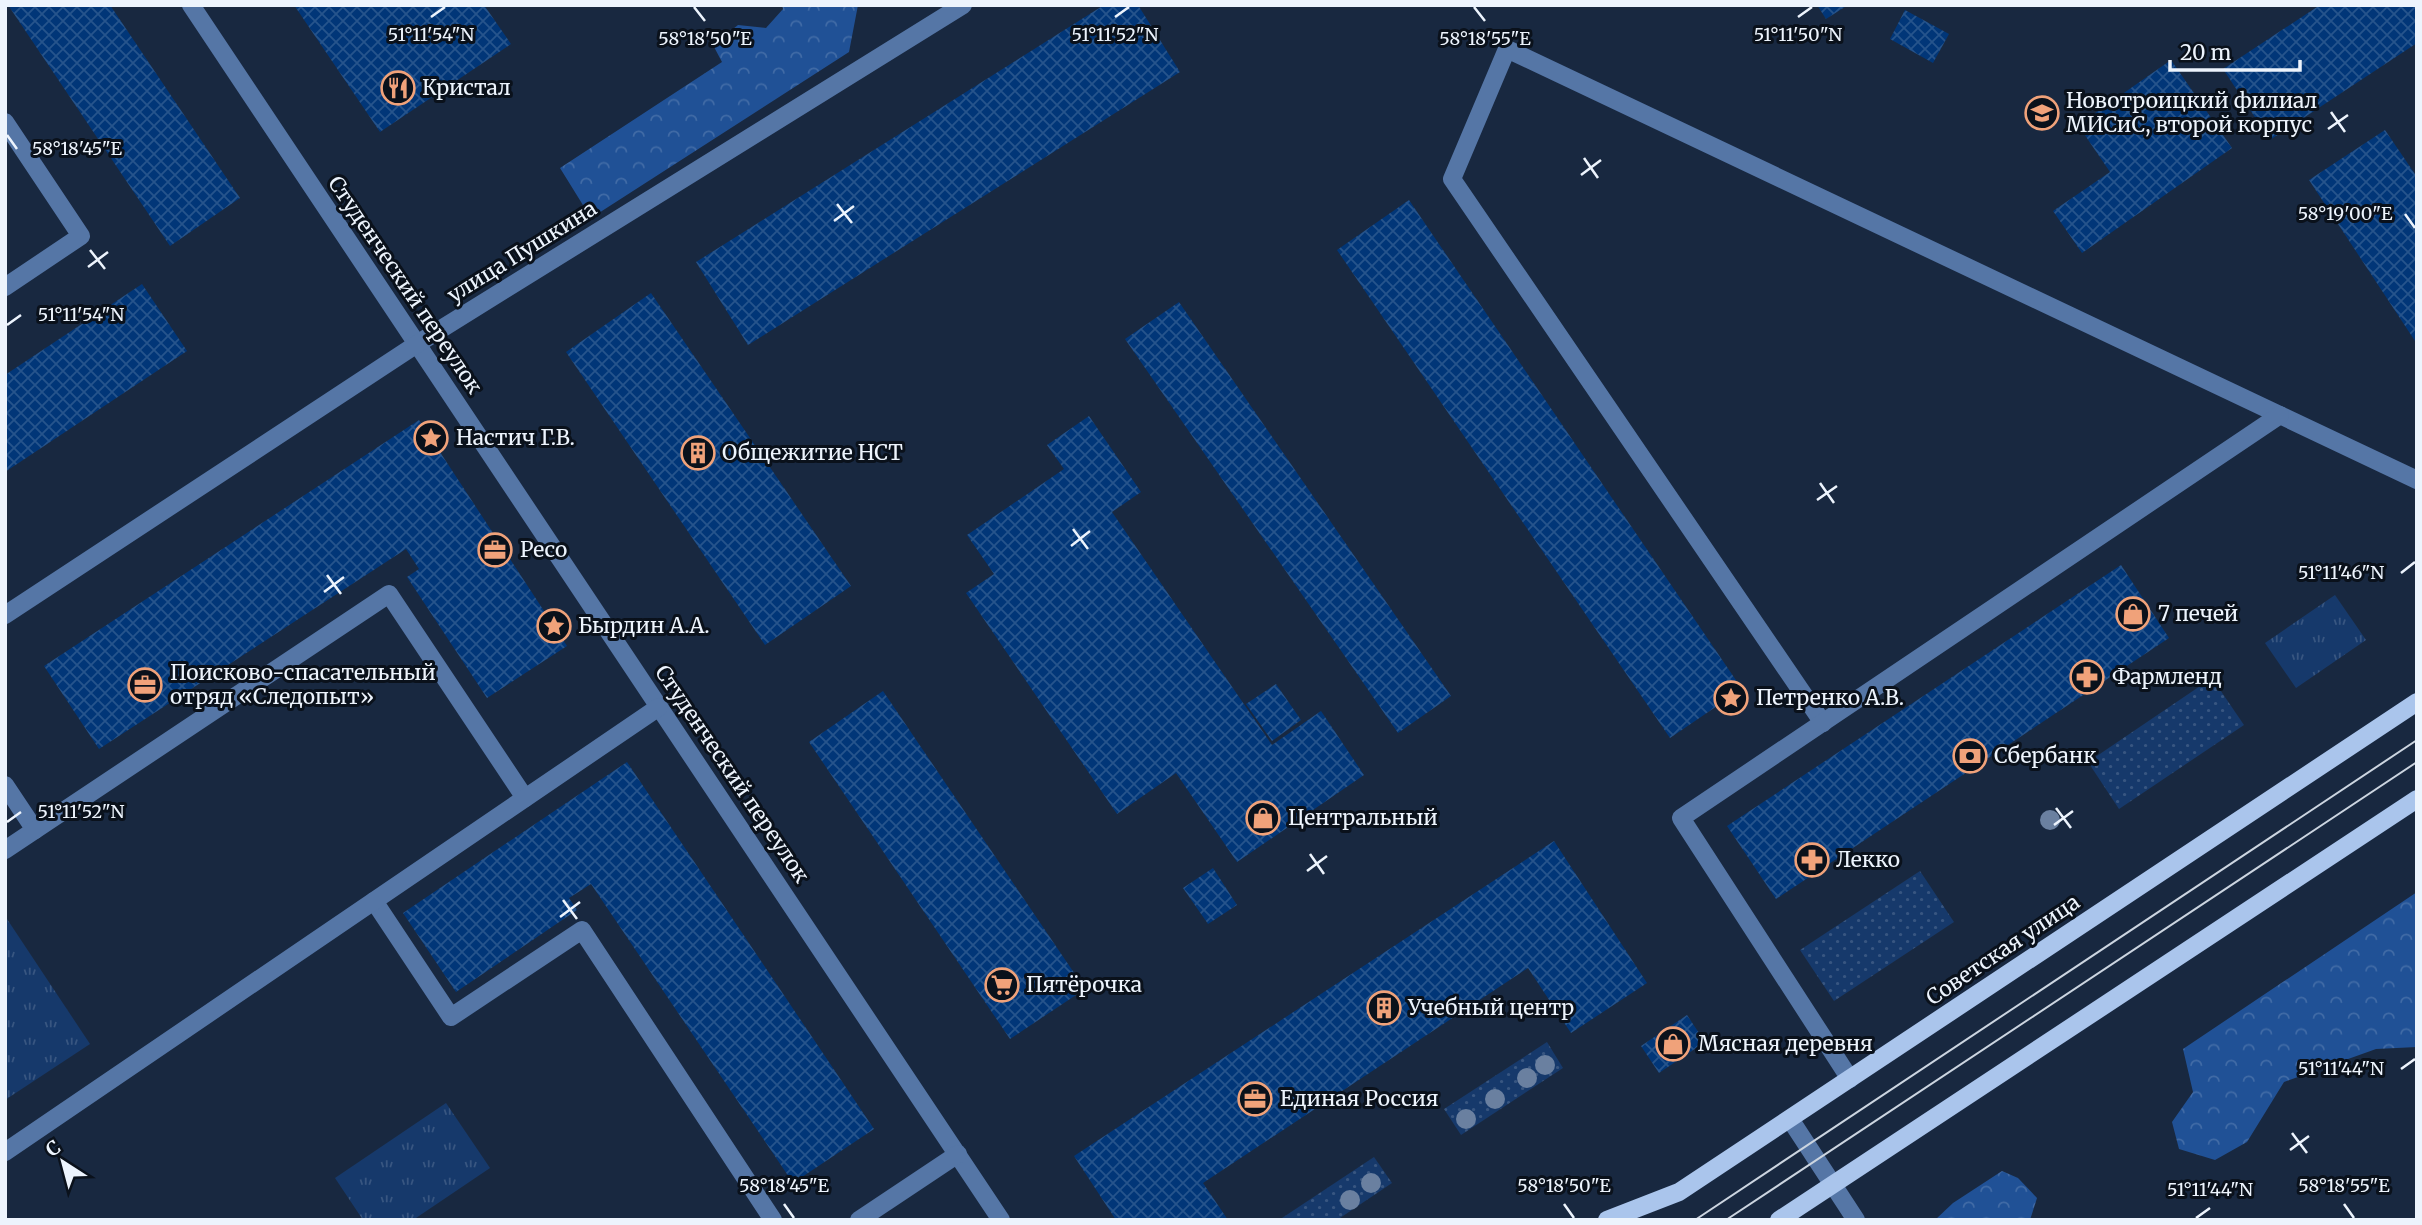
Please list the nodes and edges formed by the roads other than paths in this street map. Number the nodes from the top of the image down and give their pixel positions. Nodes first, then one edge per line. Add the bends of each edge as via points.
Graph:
1 (191, 5) edge
2 (963, 5) edge
3 (5, 122) edge
4 (5, 287) edge
5 (417, 344) junction
6 (2280, 415) junction
7 (2417, 480) edge
8 (5, 615) edge
9 (2417, 702) edge
10 (659, 707) junction
11 (1823, 723) junction
12 (5, 785) edge
13 (525, 798) junction
14 (2417, 799) edge
15 (35, 830) junction
16 (5, 850) edge
17 (374, 901) junction
18 (1850, 1079) junction
19 (1790, 1119) junction
20 (5, 1152) edge
21 (958, 1154) junction
22 (1833, 1184) junction
23 (773, 1220) edge
24 (859, 1220) edge
25 (1001, 1220) edge
26 (1606, 1220) edge
27 (1779, 1220) edge
28 (1856, 1220) edge

1 - 5 street, Студенческий переулок
2 - 5 street, улица Пушкина
3 - 4 street via 81,236
5 - 8 street, улица Пушкина
5 - 10 street, Студенческий переулок
6 - 7 street
6 - 11 street
6 - 11 street via 1507,49 1452,179
9 - 18 main road, Советская улица
10 - 13 street
10 - 21 street, Студенческий переулок
11 - 18 street via 1681,818
12 - 15 street
13 - 15 street via 389,594
13 - 17 street
14 - 22 main road
15 - 16 street
17 - 20 street
17 - 23 street via 451,1017 582,930
18 - 19 main road, Советская улица
19 - 22 street
19 - 26 main road, Советская улица via 1679,1192
21 - 24 street
21 - 25 street, Студенческий переулок
22 - 27 main road
22 - 28 street

